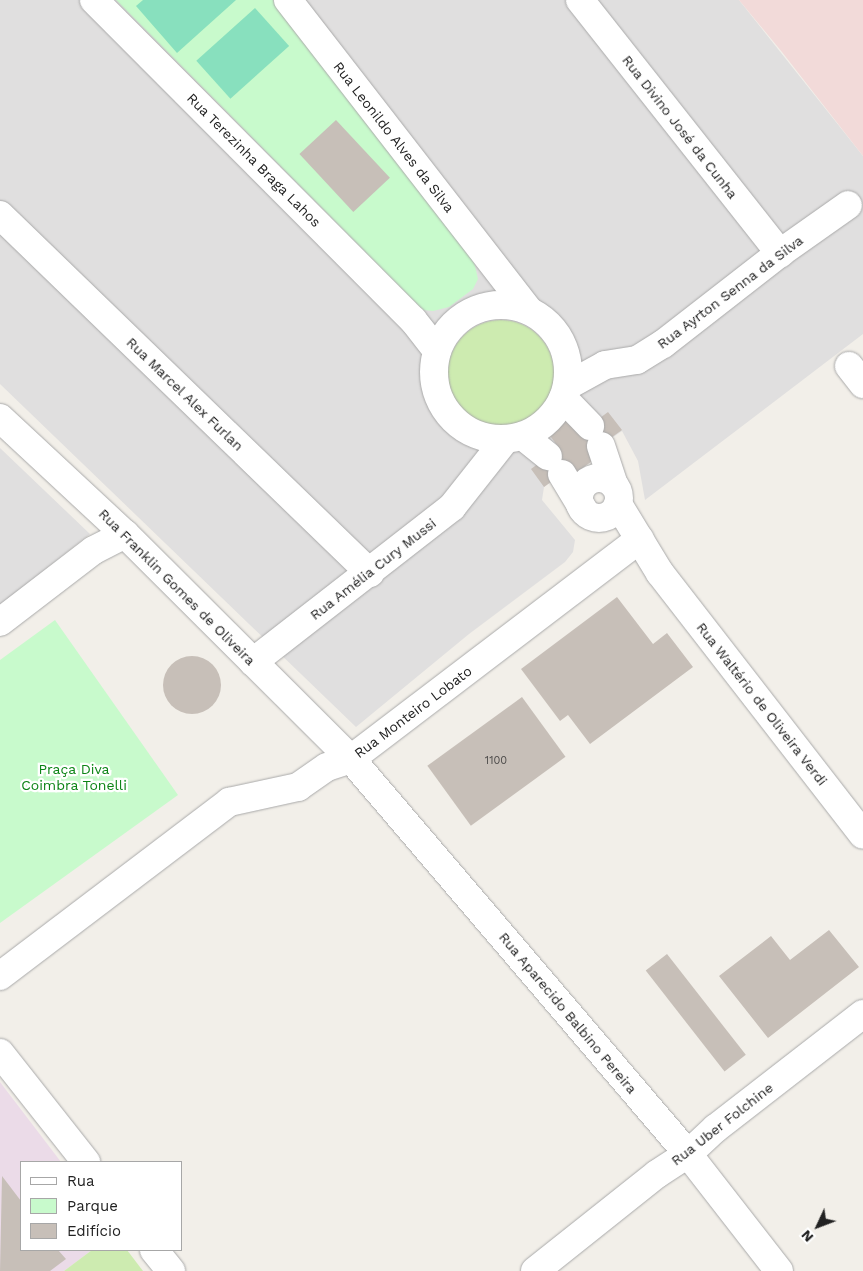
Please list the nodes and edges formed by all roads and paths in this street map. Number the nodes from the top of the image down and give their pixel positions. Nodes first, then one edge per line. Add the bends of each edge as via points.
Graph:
1 (94, 0) edge
2 (288, 0) edge
3 (580, 0) edge
4 (848, 205) dead end
5 (0, 215) edge
6 (780, 253) junction
7 (500, 275) junction
8 (494, 306) junction
9 (529, 312) junction
10 (442, 341) junction
11 (564, 351) junction
12 (605, 365) junction
13 (565, 392) junction
14 (0, 418) edge
15 (471, 433) junction
16 (514, 438) junction
17 (483, 467) junction
18 (616, 495) junction
19 (585, 512) junction
20 (125, 534) junction
21 (634, 544) junction
22 (370, 573) junction
23 (0, 622) edge
24 (253, 662) junction
25 (351, 759) junction
26 (863, 835) edge
27 (0, 976) edge
28 (863, 1014) edge
29 (0, 1053) edge
30 (688, 1154) junction
31 (85, 1161) edge
32 (155, 1251) edge
33 (171, 1271) edge
34 (535, 1271) edge
35 (779, 1271) edge

1 - 10 street, Rua Terezinha Braga Lahos via 413,320
2 - 7 street, Rua Leonildo Alves da Silva
3 - 6 street, Rua Divino José da Cunha
4 - 6 street, Rua Ayrton Senna da Silva
5 - 22 street, Rua Marcel Alex Furlan
6 - 12 street, Rua Ayrton Senna da Silva via 663,344 637,360
7 - 8 street
7 - 9 street, Rua Leonildo Alves da Silva
8 - 9 street
8 - 10 street via 461,318
9 - 11 street via 544,321
10 - 15 street via 434,375 439,398 452,418
11 - 12 street, Rua Ayrton Senna da Silva
11 - 13 street
12 - 13 street, Rua Ayrton Senna da Silva
13 - 16 street via 547,421
13 - 18 street, Rua Waltério de Oliveira Verdi via 595,436
14 - 20 street, Rua Franklin Gomes de Oliveira
15 - 16 street
15 - 17 street
16 - 17 street, Rua Amélia Cury Mussi
16 - 19 street, Rua Waltério de Oliveira Verdi via 555,465
17 - 22 street, Rua Amélia Cury Mussi via 452,507
18 - 19 street via 598,479 587,483 580,492
18 - 21 street, Rua Waltério de Oliveira Verdi
19 - 21 street, Rua Waltério de Oliveira Verdi
20 - 23 street via 94,550
20 - 24 street, Rua Franklin Gomes de Oliveira
21 - 25 street, Rua Monteiro Lobato
21 - 26 street, Rua Waltério de Oliveira Verdi via 660,572
22 - 24 street, Rua Amélia Cury Mussi
24 - 25 street, Rua Franklin Gomes de Oliveira
25 - 27 street, Rua Monteiro Lobato via 327,767 298,786 229,802
25 - 30 street, Rua Aparecido Balbino Pereira
28 - 30 street, Rua Uber Folchine via 716,1128
29 - 31 street
30 - 34 street, Rua Uber Folchine via 657,1174
30 - 35 street, Rua Aparecido Balbino Pereira
32 - 33 street

